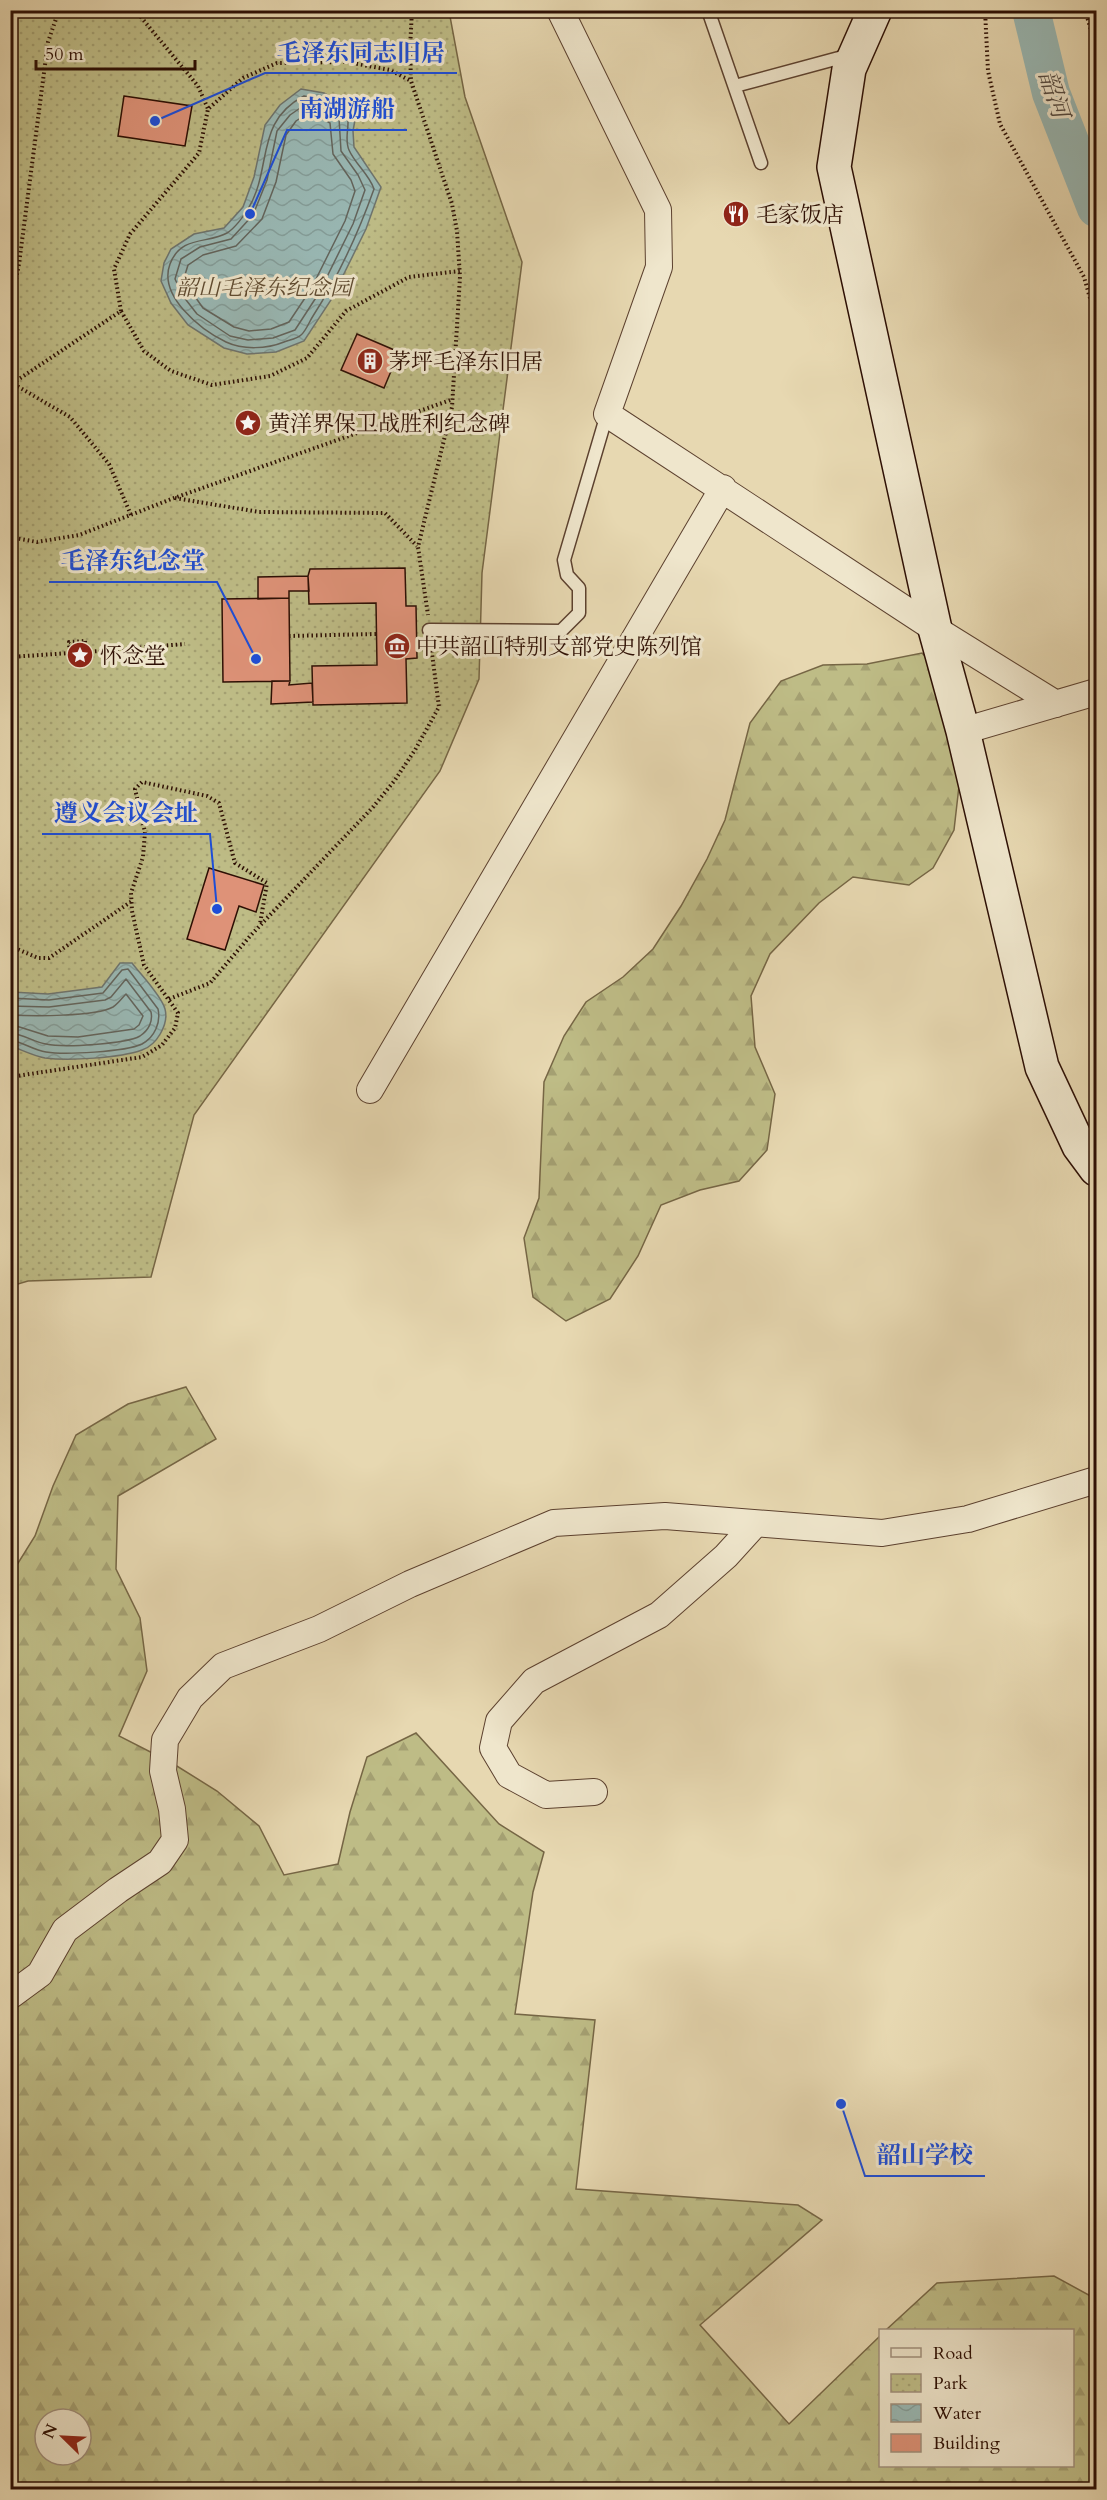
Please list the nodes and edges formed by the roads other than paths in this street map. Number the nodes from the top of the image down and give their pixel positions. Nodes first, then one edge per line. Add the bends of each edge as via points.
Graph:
1 (560, 10) edge
2 (708, 10) edge
3 (875, 10) edge
4 (855, 54) junction
5 (735, 86) junction
6 (761, 163) dead end
7 (607, 414) junction
8 (723, 488) junction
9 (935, 629) junction
10 (429, 630) road end
11 (1096, 692) edge
12 (1056, 704) junction
13 (963, 731) junction
14 (370, 1090) dead end
15 (1096, 1168) edge
16 (1096, 1480) edge
17 (755, 1524) junction
18 (594, 1792) dead end
19 (10, 1996) edge

1 - 7 street via 658,210 659,267
2 - 5 lane
3 - 4 main road
4 - 5 lane
4 - 9 main road via 849,69 834,167
5 - 6 lane
7 - 8 street
7 - 10 lane via 564,560 567,575 579,588 579,613 561,631
8 - 9 street
8 - 14 street
9 - 12 street
9 - 13 main road
11 - 12 street
12 - 13 street
13 - 15 main road via 1042,1067 1074,1137
16 - 17 street via 968,1519 882,1533
17 - 18 street via 726,1556 659,1615 534,1682 500,1721 494,1748 510,1775 546,1795
17 - 19 street via 665,1516 554,1523 410,1584 319,1629 223,1666 190,1698 165,1740 163,1771 175,1840 160,1862 65,1930 40,1974

